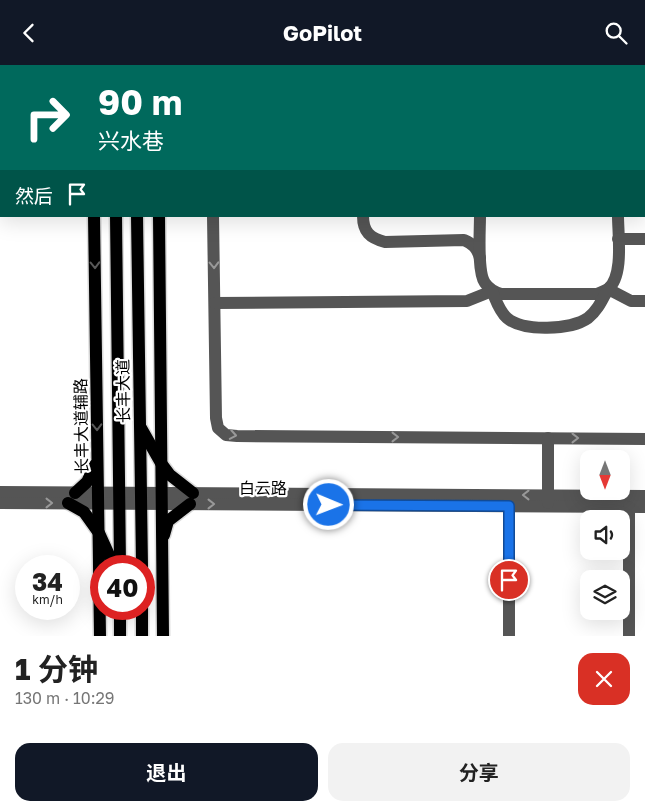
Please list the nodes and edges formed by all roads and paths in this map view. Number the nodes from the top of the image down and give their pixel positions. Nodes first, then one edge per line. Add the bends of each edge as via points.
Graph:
1 (94, 217) edge
2 (116, 217) edge
3 (138, 217) edge
4 (159, 217) edge
5 (213, 217) edge
6 (363, 217) edge
7 (480, 217) edge
8 (618, 217) edge
9 (618, 239) junction
10 (645, 239) edge
11 (480, 258) junction
12 (608, 289) junction
13 (492, 291) junction
14 (645, 301) edge
15 (214, 303) junction
16 (140, 425) junction
17 (548, 438) junction
18 (645, 439) edge
19 (97, 450) junction
20 (161, 463) junction
21 (0, 492) edge
22 (645, 495) edge
23 (72, 498) junction
24 (98, 498) junction
25 (119, 498) junction
26 (141, 498) junction
27 (161, 498) junction
28 (192, 498) junction
29 (548, 501) junction
30 (0, 503) edge
31 (509, 506) junction
32 (629, 507) junction
33 (645, 507) edge
34 (99, 533) junction
35 (162, 545) junction
36 (109, 555) edge
37 (120, 555) edge
38 (142, 555) edge
39 (142, 620) edge
40 (120, 622) joint
41 (100, 636) edge
42 (114, 636) edge
43 (120, 636) edge
44 (142, 636) edge
45 (163, 636) edge
46 (509, 636) edge
47 (630, 636) edge

1 -> 19 main road, 长丰大道辅路
2 - 25 main road, 长丰大道
3 - 16 main road, 长丰大道
4 - 20 main road
5 -> 15 street
6 - 11 street via 367,233 375,239 464,240 472,244
7 - 11 street
8 - 9 street
9 - 10 street
9 - 12 street via 618,270
11 - 13 street via 482,278
12 - 13 street via 597,294 501,294
12 - 13 street via 599,307 589,317 566,327 518,325 499,308
12 - 14 street via 631,301
13 - 15 street via 467,301
15 -> 17 street via 216,417 218,428 226,435
16 - 20 main road
16 - 26 main road, 长丰大道
17 -> 18 street
17 - 29 street
19 - 23 main road via 95,468
19 - 24 main road, 长丰大道辅路
20 - 27 main road
20 - 28 main road
21 - 23 street, 白云路
22 - 29 street, 白云路
23 - 24 street, 白云路
30 -> 23 street, 白云路
23 - 34 main road
24 - 25 street, 白云路
24 - 34 main road, 长丰大道辅路
25 - 26 street, 白云路
25 - 37 main road, 长丰大道
26 - 27 street, 白云路
26 - 38 main road, 长丰大道
27 - 28 street, 白云路
27 - 35 main road
29 -> 28 street, 白云路
28 -> 31 street, 白云路
28 - 35 main road via 168,521
29 - 31 street, 白云路
29 - 32 street, 白云路
31 - 46 street
32 - 33 street, 白云路
32 - 47 street
34 - 36 main road
34 - 41 main road, 长丰大道辅路
35 - 45 main road
39 - 44 main road
40 - 42 main road
40 - 43 main road

